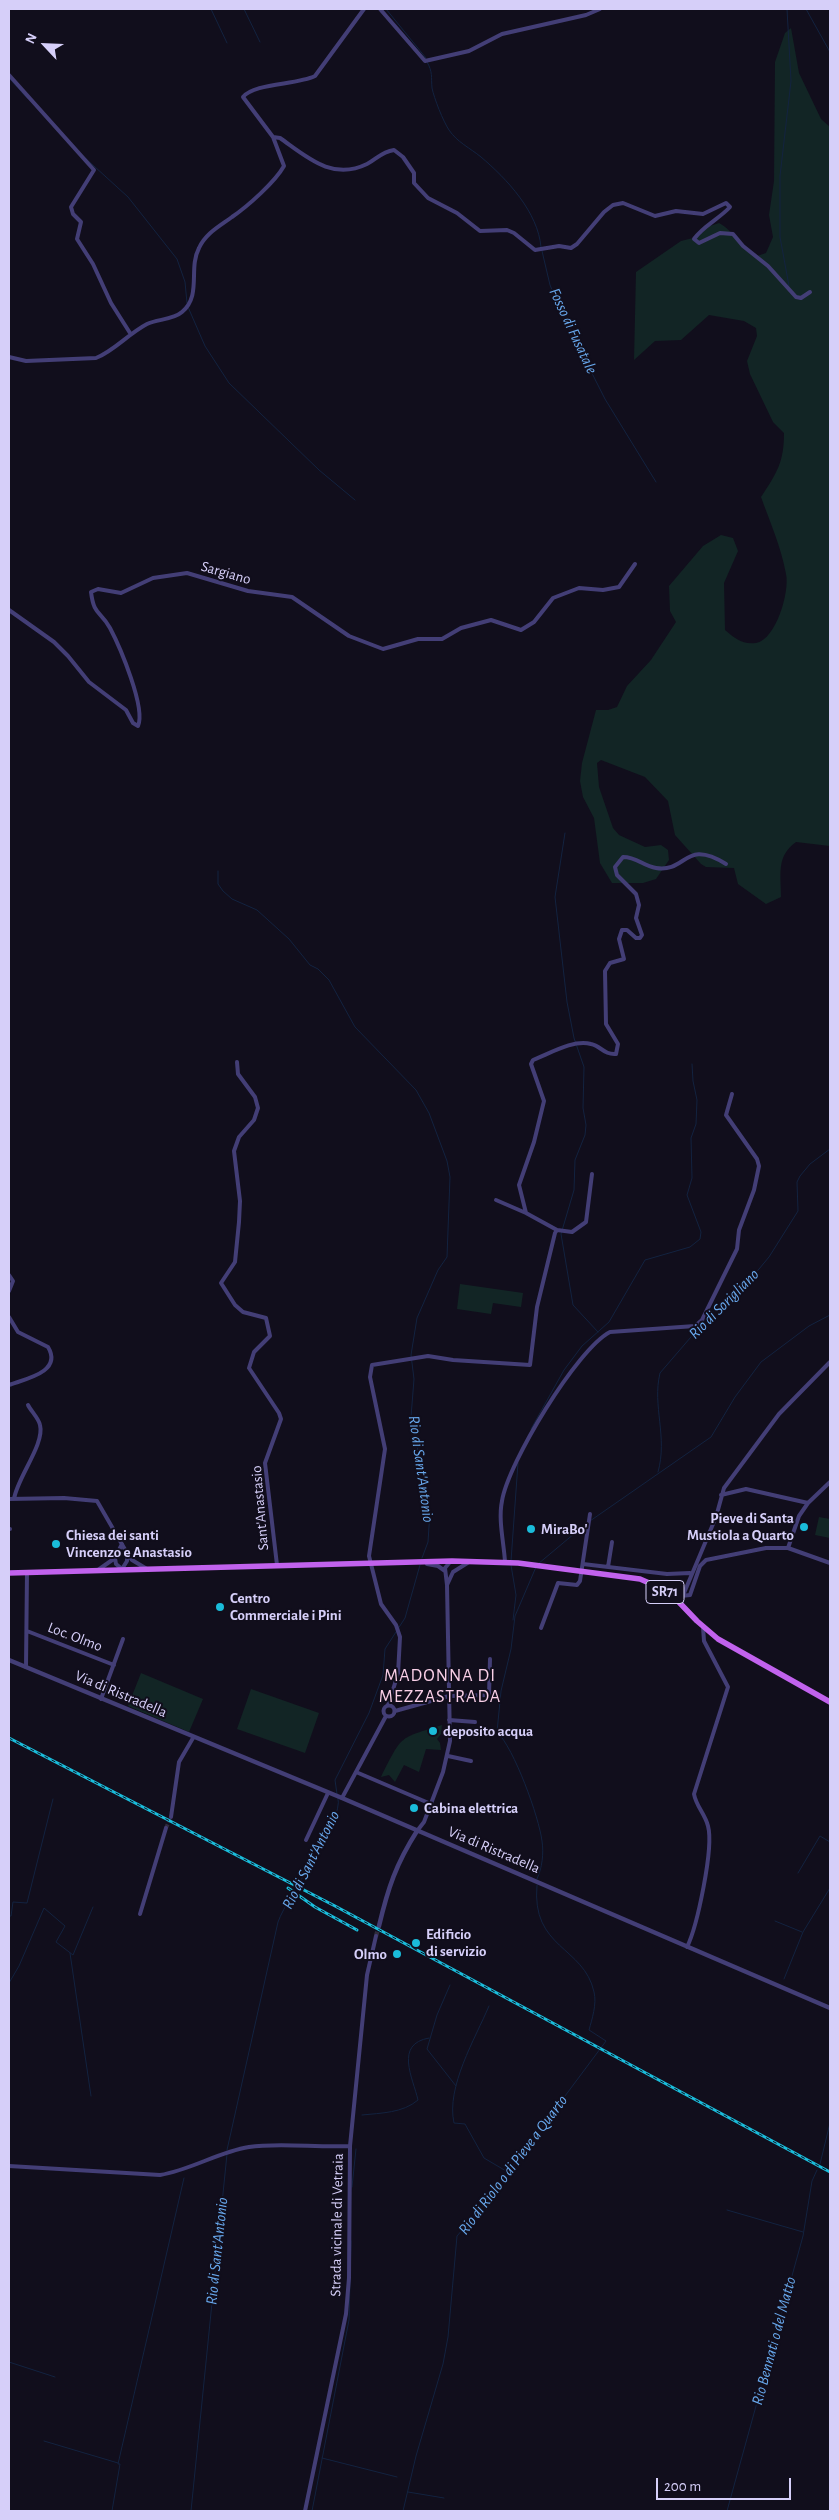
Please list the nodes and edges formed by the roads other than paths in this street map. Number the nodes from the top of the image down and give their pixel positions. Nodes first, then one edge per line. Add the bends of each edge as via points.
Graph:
1 (364, 9) edge
2 (380, 9) edge
3 (600, 9) edge
4 (9, 75) edge
5 (273, 136) junction
6 (810, 292) dead end
7 (130, 333) junction
8 (9, 358) edge
9 (635, 564) dead end
10 (9, 610) edge
11 (726, 864) dead end
12 (237, 1062) dead end
13 (732, 1094) dead end
14 (592, 1174) dead end
15 (496, 1200) dead end
16 (526, 1213) junction
17 (558, 1230) junction
18 (9, 1275) edge
19 (9, 1291) edge
20 (9, 1317) edge
21 (830, 1362) edge
22 (9, 1385) edge
23 (28, 1405) dead end
24 (830, 1482) edge
25 (721, 1495) junction
26 (9, 1499) edge
27 (14, 1499) junction
28 (808, 1503) junction
29 (590, 1514) dead end
30 (612, 1542) dead end
31 (122, 1544) junction
32 (788, 1548) junction
33 (127, 1553) junction
34 (115, 1558) junction
35 (452, 1561) junction
36 (470, 1561) junction
37 (425, 1562) junction
38 (505, 1562) junction
39 (830, 1563) edge
40 (372, 1564) junction
41 (277, 1565) junction
42 (582, 1567) junction
43 (608, 1567) junction
44 (122, 1569) junction
45 (146, 1569) junction
46 (98, 1570) junction
47 (445, 1571) junction
48 (27, 1572) junction
49 (453, 1572) junction
50 (9, 1573) edge
51 (690, 1573) junction
52 (447, 1585) junction
53 (680, 1598) junction
54 (703, 1627) junction
55 (541, 1628) dead end
56 (27, 1631) junction
57 (123, 1639) dead end
58 (490, 1659) dead end
59 (9, 1660) edge
60 (114, 1665) junction
61 (26, 1667) junction
62 (449, 1696) junction
63 (101, 1698) junction
64 (830, 1702) edge
65 (388, 1705) junction
66 (394, 1711) junction
67 (386, 1716) junction
68 (449, 1720) junction
69 (475, 1722) dead end
70 (193, 1738) junction
71 (448, 1756) junction
72 (471, 1761) dead end
73 (356, 1772) junction
74 (328, 1793) junction
75 (342, 1798) junction
76 (431, 1804) junction
77 (171, 1817) tunnel mouth
78 (166, 1828) tunnel mouth
79 (418, 1831) junction
80 (306, 1840) dead end
81 (140, 1914) dead end
82 (379, 1926) tunnel mouth
83 (376, 1936) tunnel mouth
84 (687, 1947) junction
85 (830, 2008) edge
86 (350, 2146) junction
87 (9, 2166) edge
88 (305, 2511) edge

1 - 5 street via 315,76 305,81 256,90 243,98
2 - 3 street via 427,61 469,51 502,34
4 - 7 street via 94,170 71,207 80,222 77,238
5 - 6 street via 324,168 350,170 368,164 384,151 394,150 403,157 414,173 414,183 428,198 457,213 480,231 507,230 536,250 559,246 571,248 613,205 623,204 655,216 676,211 703,214 726,203 730,207 694,239 699,243 720,233 733,234 796,297 801,298
5 - 7 street via 284,166 242,210 216,228 199,248 193,266 194,292 190,304 182,313
7 - 8 street via 105,355 90,360 26,361
9 - 10 street, Sargiano via 619,588 579,588 553,598 534,622 521,630 491,620 461,628 442,639 418,639 383,649 349,636 292,597 248,591 187,573 153,578 121,593 98,589 91,592 93,607 123,652 140,712 138,726 126,710 89,682 54,642
11 - 16 street via 701,853 669,868 648,866 632,857 619,859 615,867 617,875 636,894 639,905 636,918 642,935 636,938 622,930 619,940 624,959 610,963 606,971 606,1024 618,1044 616,1054 610,1055 593,1044 584,1043 572,1044 533,1060 531,1064 544,1101 519,1185
12 - 41 street, Sant'Anastasio via 238,1074 255,1097 258,1108 234,1151 239,1222 235,1262 222,1283 243,1312 266,1318 269,1324 270,1336 254,1352 249,1368 280,1413 265,1463
13 - 38 street via 726,1115 758,1159 759,1166 739,1230 735,1256 702,1320 695,1326 610,1332 599,1337 565,1377 507,1482 501,1502
14 - 17 street via 586,1222 572,1232
15 - 16 street
16 - 17 street
17 - 40 street via 537,1307 530,1365 428,1356 372,1366 370,1377 385,1449 369,1556
18 - 19 street via 13,1281
20 - 22 street via 18,1332 48,1347 50,1360 43,1373
21 - 25 street via 779,1414
23 - 27 street via 40,1425 38,1442 15,1490
24 - 28 street
25 - 28 street via 746,1489
25 - 51 street via 716,1517
26 - 27 street
27 - 31 street via 64,1498 97,1502
28 - 32 street
29 - 42 street
30 - 43 street
31 - 33 street
31 - 34 street
32 - 39 street
32 - 53 street via 766,1548 706,1560 700,1566 690,1595
33 - 44 street
33 - 45 street
34 - 44 street
34 - 46 street
35 - 36 main road, SR71
35 - 37 main road, SR71
35 - 47 street
35 - 49 street
36 - 38 main road, SR71
36 - 49 street
37 - 40 main road, SR71
37 - 47 street
38 - 42 main road, SR71
40 - 41 main road, SR71
40 - 65 street via 380,1604 400,1633 398,1674
41 - 45 main road, SR71
42 - 43 street
42 - 53 main road, SR71 via 640,1580
42 - 55 street via 577,1585 558,1583
43 - 51 street via 667,1574
44 - 45 main road, SR71
44 - 46 main road, SR71
46 - 48 main road, SR71
47 - 52 street
48 - 50 main road, SR71
48 - 56 street, Loc. Olmo
49 - 52 street
51 - 53 street
52 - 62 street
53 - 54 main road, SR71
54 - 64 main road, SR71 via 718,1639
54 - 84 street via 704,1641 728,1687 694,1794 708,1826 707,1863 693,1935
56 - 60 street, Loc. Olmo
56 - 61 street, Loc. Olmo
57 - 60 street, Loc. Olmo
58 - 62 street via 490,1695
59 - 61 street, Via di Ristradella
60 - 63 street, Loc. Olmo
61 - 63 street, Via di Ristradella
62 - 66 street
62 - 68 street
63 - 70 street, Via di Ristradella
65 - 66 street via 393,1706
65 - 67 street via 383,1710
66 - 67 street via 392,1716
67 - 73 street
68 - 69 street
68 - 71 street
70 - 74 street, Via di Ristradella
70 - 77 street via 179,1762
71 - 72 street
71 - 76 street
73 - 75 street
73 - 76 street
74 - 75 street, Via di Ristradella
74 - 80 street
75 - 79 street, Via di Ristradella
76 - 79 street
78 - 81 street
79 - 82 street via 400,1858
79 - 84 street, Via di Ristradella
83 - 86 street, Strada vicinale di Vetraia via 367,1975
84 - 85 street, Via di Ristradella
86 - 87 street via 251,2146 178,2172 160,2175
86 - 88 street, Strada vicinale di Vetraia via 346,2314

